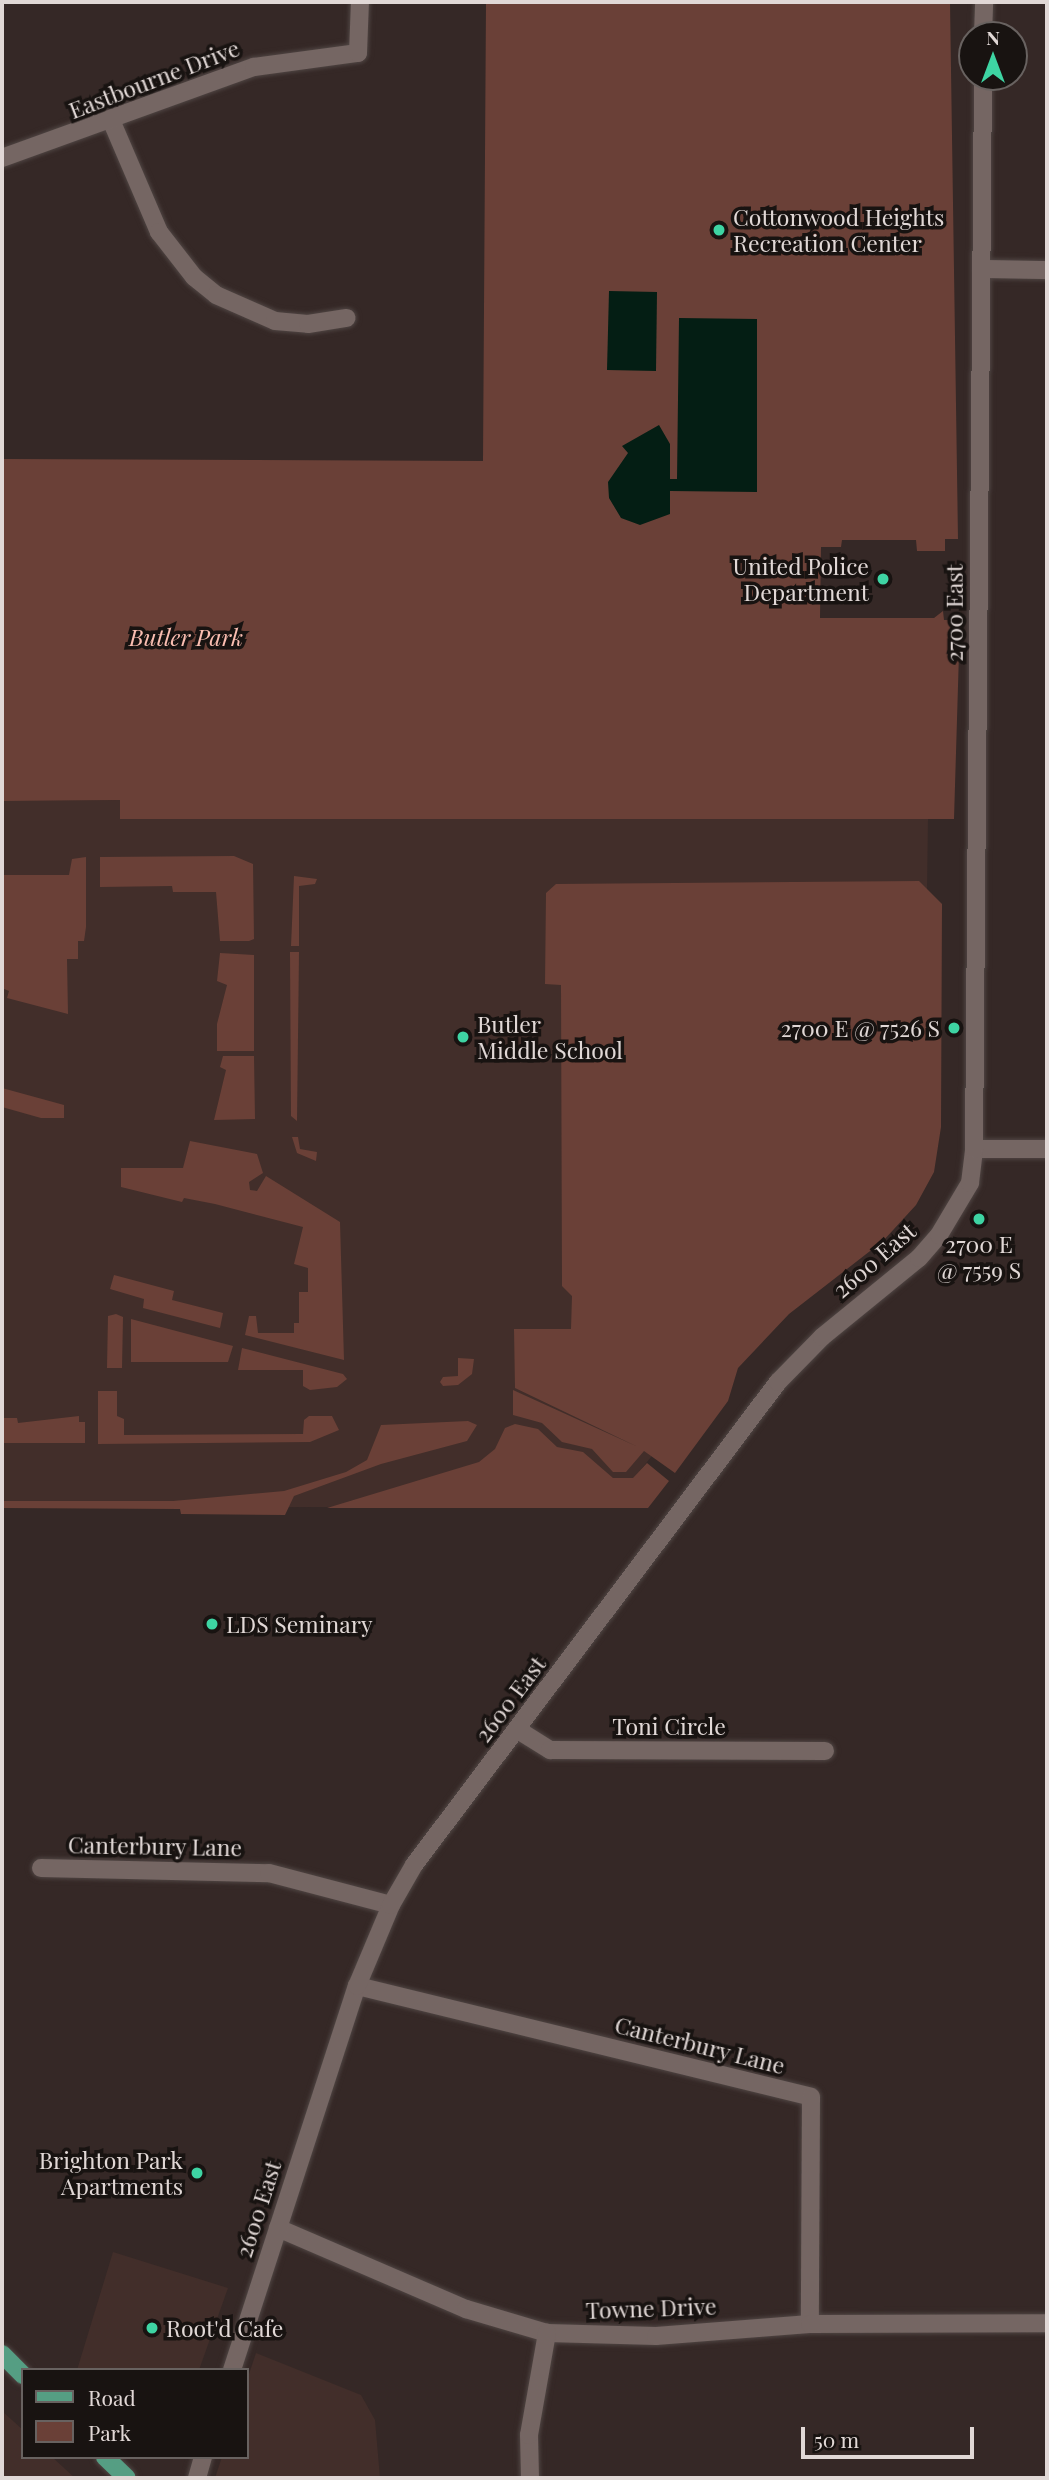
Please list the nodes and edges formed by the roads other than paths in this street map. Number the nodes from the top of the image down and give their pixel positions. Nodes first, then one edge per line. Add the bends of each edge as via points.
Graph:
1 (360, 2) edge
2 (984, 2) edge
3 (983, 21) edge
4 (983, 91) edge
5 (111, 120) junction
6 (2, 158) edge
7 (981, 269) junction
8 (1047, 270) edge
9 (347, 318) dead end
10 (974, 1149) junction
11 (1047, 1149) edge
12 (518, 1730) junction
13 (825, 1751) dead end
14 (41, 1868) dead end
15 (391, 1905) junction
16 (357, 1986) junction
17 (278, 2228) junction
18 (1047, 2323) edge
19 (810, 2324) junction
20 (547, 2333) junction
21 (2, 2354) edge
22 (233, 2368) edge
23 (21, 2373) edge
24 (107, 2459) edge
25 (202, 2459) edge
26 (127, 2478) edge
27 (197, 2478) edge
28 (530, 2478) edge

1 - 5 street, Eastbourne Drive via 358,53 254,67
2 - 3 street
4 - 7 street, 2700 East
5 - 6 street, Eastbourne Drive
5 - 9 street via 159,232 194,277 216,295 275,321 309,324
7 - 8 street
7 - 10 street, 2700 East
10 - 11 street
10 - 12 street, 2600 East via 970,1183 939,1235 919,1258 821,1337 778,1382
12 - 13 street, Toni Circle via 550,1750
12 - 15 street, 2600 East via 441,1828
14 - 15 street, Canterbury Lane via 269,1873
15 - 16 street, 2600 East
16 - 17 street, 2600 East
16 - 19 street, Canterbury Lane via 811,2097
17 - 20 street, Towne Drive via 466,2309
17 - 22 street, 2600 East
18 - 19 street, Towne Drive
19 - 20 street, Towne Drive via 656,2336
20 - 28 street via 529,2435
21 - 23 main road
24 - 26 main road
25 - 27 street

